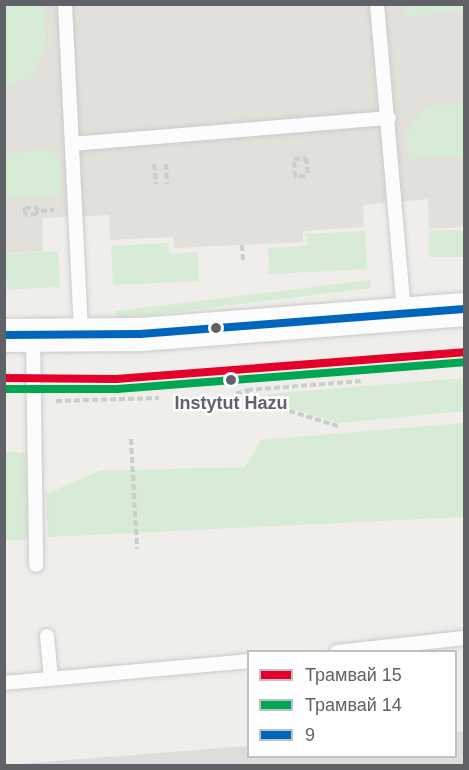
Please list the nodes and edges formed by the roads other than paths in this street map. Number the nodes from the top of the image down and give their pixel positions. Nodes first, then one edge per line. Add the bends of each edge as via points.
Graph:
1 (65, 4) edge
2 (377, 4) edge
3 (389, 118) junction
4 (72, 144) junction
5 (465, 309) edge
6 (404, 314) junction
7 (19, 335) edge
8 (81, 335) junction
9 (36, 565) dead end
10 (47, 636) dead end
11 (465, 638) edge
12 (347, 650) edge
13 (247, 661) edge
14 (51, 679) junction
15 (4, 683) edge

1 - 4 lane
2 - 3 lane
3 - 4 lane
3 - 6 lane
4 - 8 lane
5 - 6 main road
6 - 8 main road via 223,329
7 - 8 main road
7 - 9 lane via 35,402
10 - 14 lane
11 - 12 lane
13 - 14 lane
14 - 15 lane

